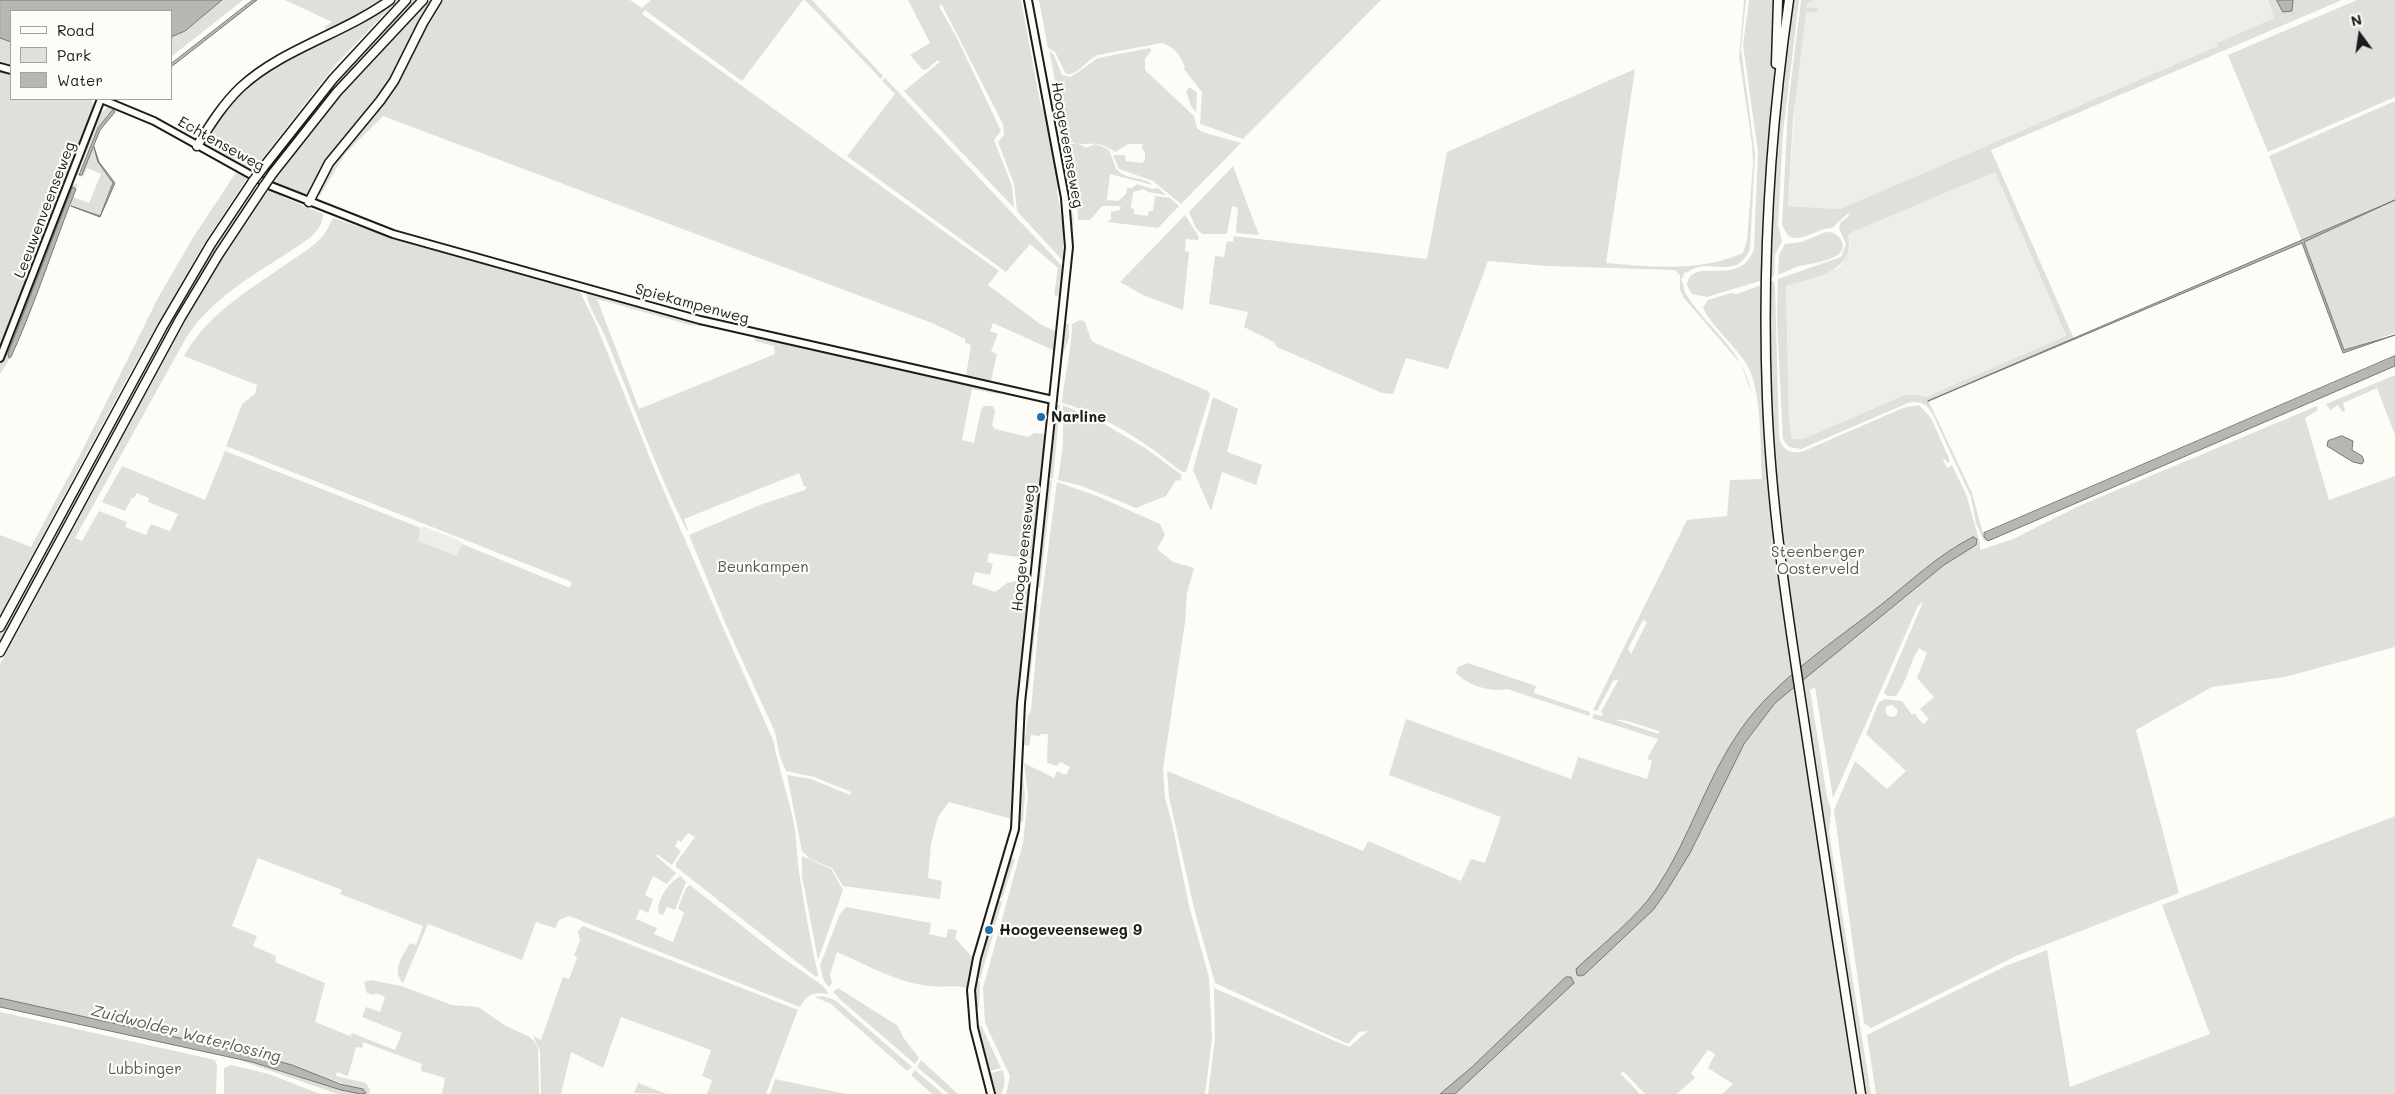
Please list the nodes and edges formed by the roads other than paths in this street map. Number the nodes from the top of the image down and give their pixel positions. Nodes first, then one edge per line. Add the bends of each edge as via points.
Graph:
1 (390, 0) edge
2 (406, 0) edge
3 (423, 0) edge
4 (437, 0) edge
5 (1028, 0) edge
6 (1778, 0) edge
7 (1789, 0) edge
8 (1777, 84) junction
9 (101, 100) edge
10 (103, 100) edge
11 (197, 146) junction
12 (309, 202) junction
13 (331, 210) joint
14 (0, 358) edge
15 (1053, 400) junction
16 (0, 627) edge
17 (0, 652) edge
18 (991, 1094) edge
19 (1861, 1094) edge

1 - 11 highway via 353,24 282,58 253,77 223,106
2 - 16 highway, bridge via 333,79 262,169 211,244 167,318
3 - 17 highway, bridge via 348,79 273,174 215,260
4 - 12 highway via 390,87 328,163
5 - 15 main road, Hoogeveenseweg via 1069,226 1069,255
6 - 8 highway
7 - 8 highway
8 - 19 highway via 1766,243 1766,381 1776,526
9 - 14 main road, Leeuwenveenseweg
10 - 11 main road, Echtenseweg via 154,121
11 - 12 main road, Echtenseweg via 243,172
12 - 13 main road, Echtenseweg
13 - 15 main road, Spiekampenweg via 393,234 700,320
15 - 18 main road, Hoogeveenseweg via 1021,703 1015,829 977,958 971,990 974,1028

